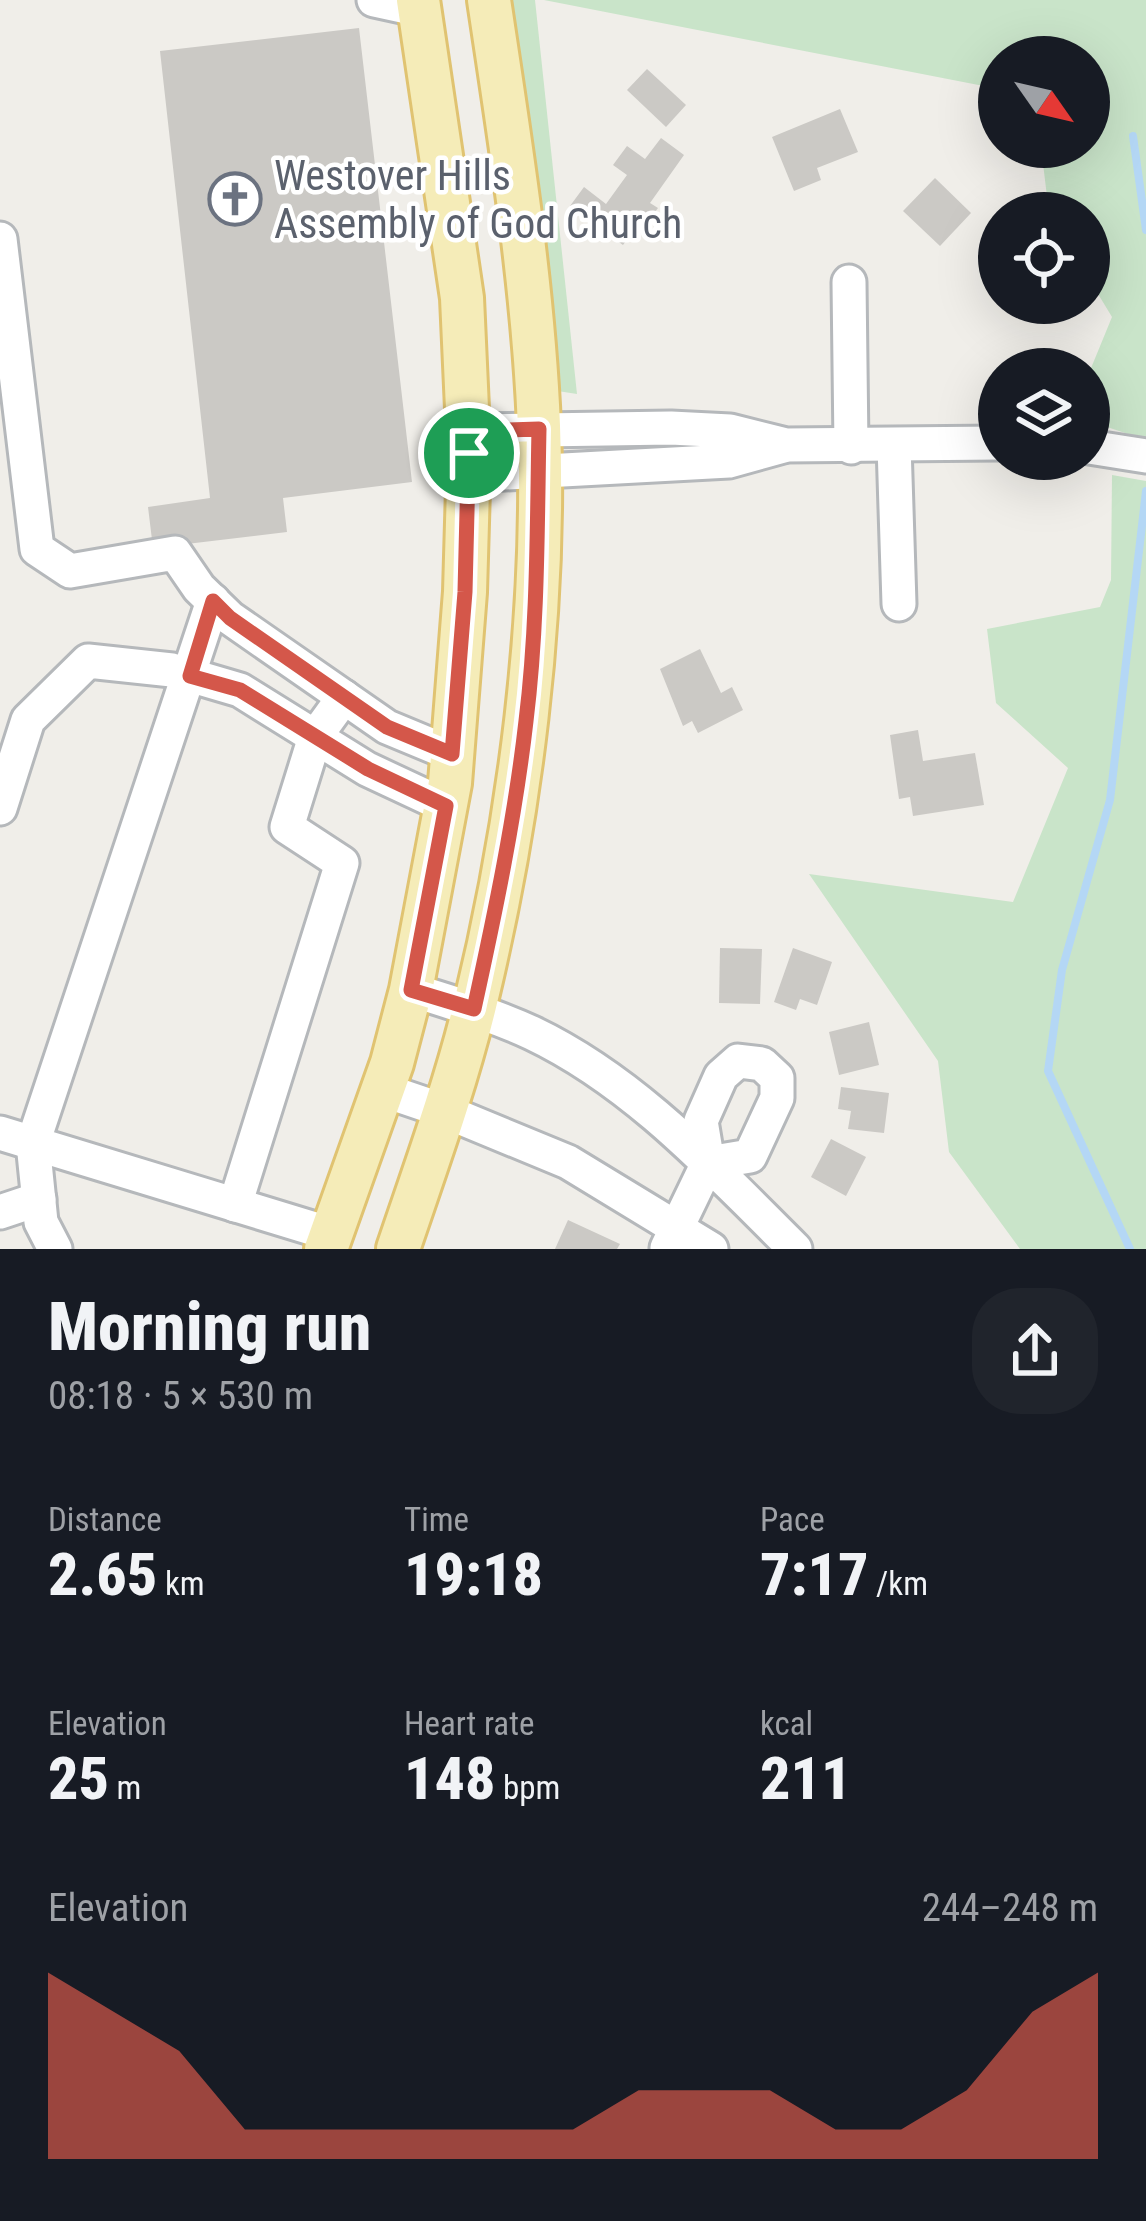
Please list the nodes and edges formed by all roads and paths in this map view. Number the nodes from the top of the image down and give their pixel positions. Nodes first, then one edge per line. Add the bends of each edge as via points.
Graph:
1 (374, 0) edge
2 (489, 0) edge
3 (419, 5) edge
4 (0, 239) edge
5 (849, 282) dead end
6 (695, 429) junction
7 (469, 431) junction
8 (978, 444) edge
9 (786, 446) junction
10 (894, 446) junction
11 (851, 447) junction
12 (538, 450) junction
13 (1110, 450) edge
14 (1146, 456) edge
15 (694, 464) junction
16 (470, 475) junction
17 (213, 601) junction
18 (899, 604) dead end
19 (181, 673) junction
20 (344, 697) junction
21 (315, 737) junction
22 (452, 754) junction
23 (446, 806) junction
24 (0, 808) edge
25 (411, 990) junction
26 (474, 1009) junction
27 (383, 1090) junction
28 (442, 1110) junction
29 (0, 1133) edge
30 (33, 1143) junction
31 (708, 1163) junction
32 (39, 1199) junction
33 (235, 1205) junction
34 (0, 1212) edge
35 (670, 1238) edge
36 (328, 1242) edge
37 (55, 1249) edge
38 (398, 1249) edge
39 (711, 1249) edge
40 (795, 1249) edge

1 - 3 street
2 - 12 main road via 515,172
3 - 7 main road via 462,298
4 - 17 street via 37,549 70,571 175,553
5 - 11 street
6 - 9 street
6 - 12 street
6 - 15 street
7 - 12 street
7 - 16 main road
8 - 10 street
9 - 11 street
9 - 15 street
10 - 11 street
10 - 18 street
12 - 15 street
12 - 16 street
12 - 26 main road via 526,720
13 - 14 street
16 - 22 main road
17 - 19 street
17 - 20 street
19 - 21 street via 240,690
19 - 24 street via 88,661 28,720
19 - 30 street
20 - 21 street
20 - 22 street via 387,727
21 - 23 street
21 - 33 street via 287,827 342,863
22 - 23 main road
23 - 25 main road
25 - 26 street
25 - 27 main road
26 - 28 main road
26 - 31 street via 536,1035 638,1100
27 - 28 street
27 - 36 main road
28 - 35 street via 568,1162
28 - 38 main road
29 - 30 street
30 - 32 street
30 - 33 street
31 - 35 street
31 - 40 street
32 - 34 street
32 - 37 street
33 - 36 street
35 - 39 street

